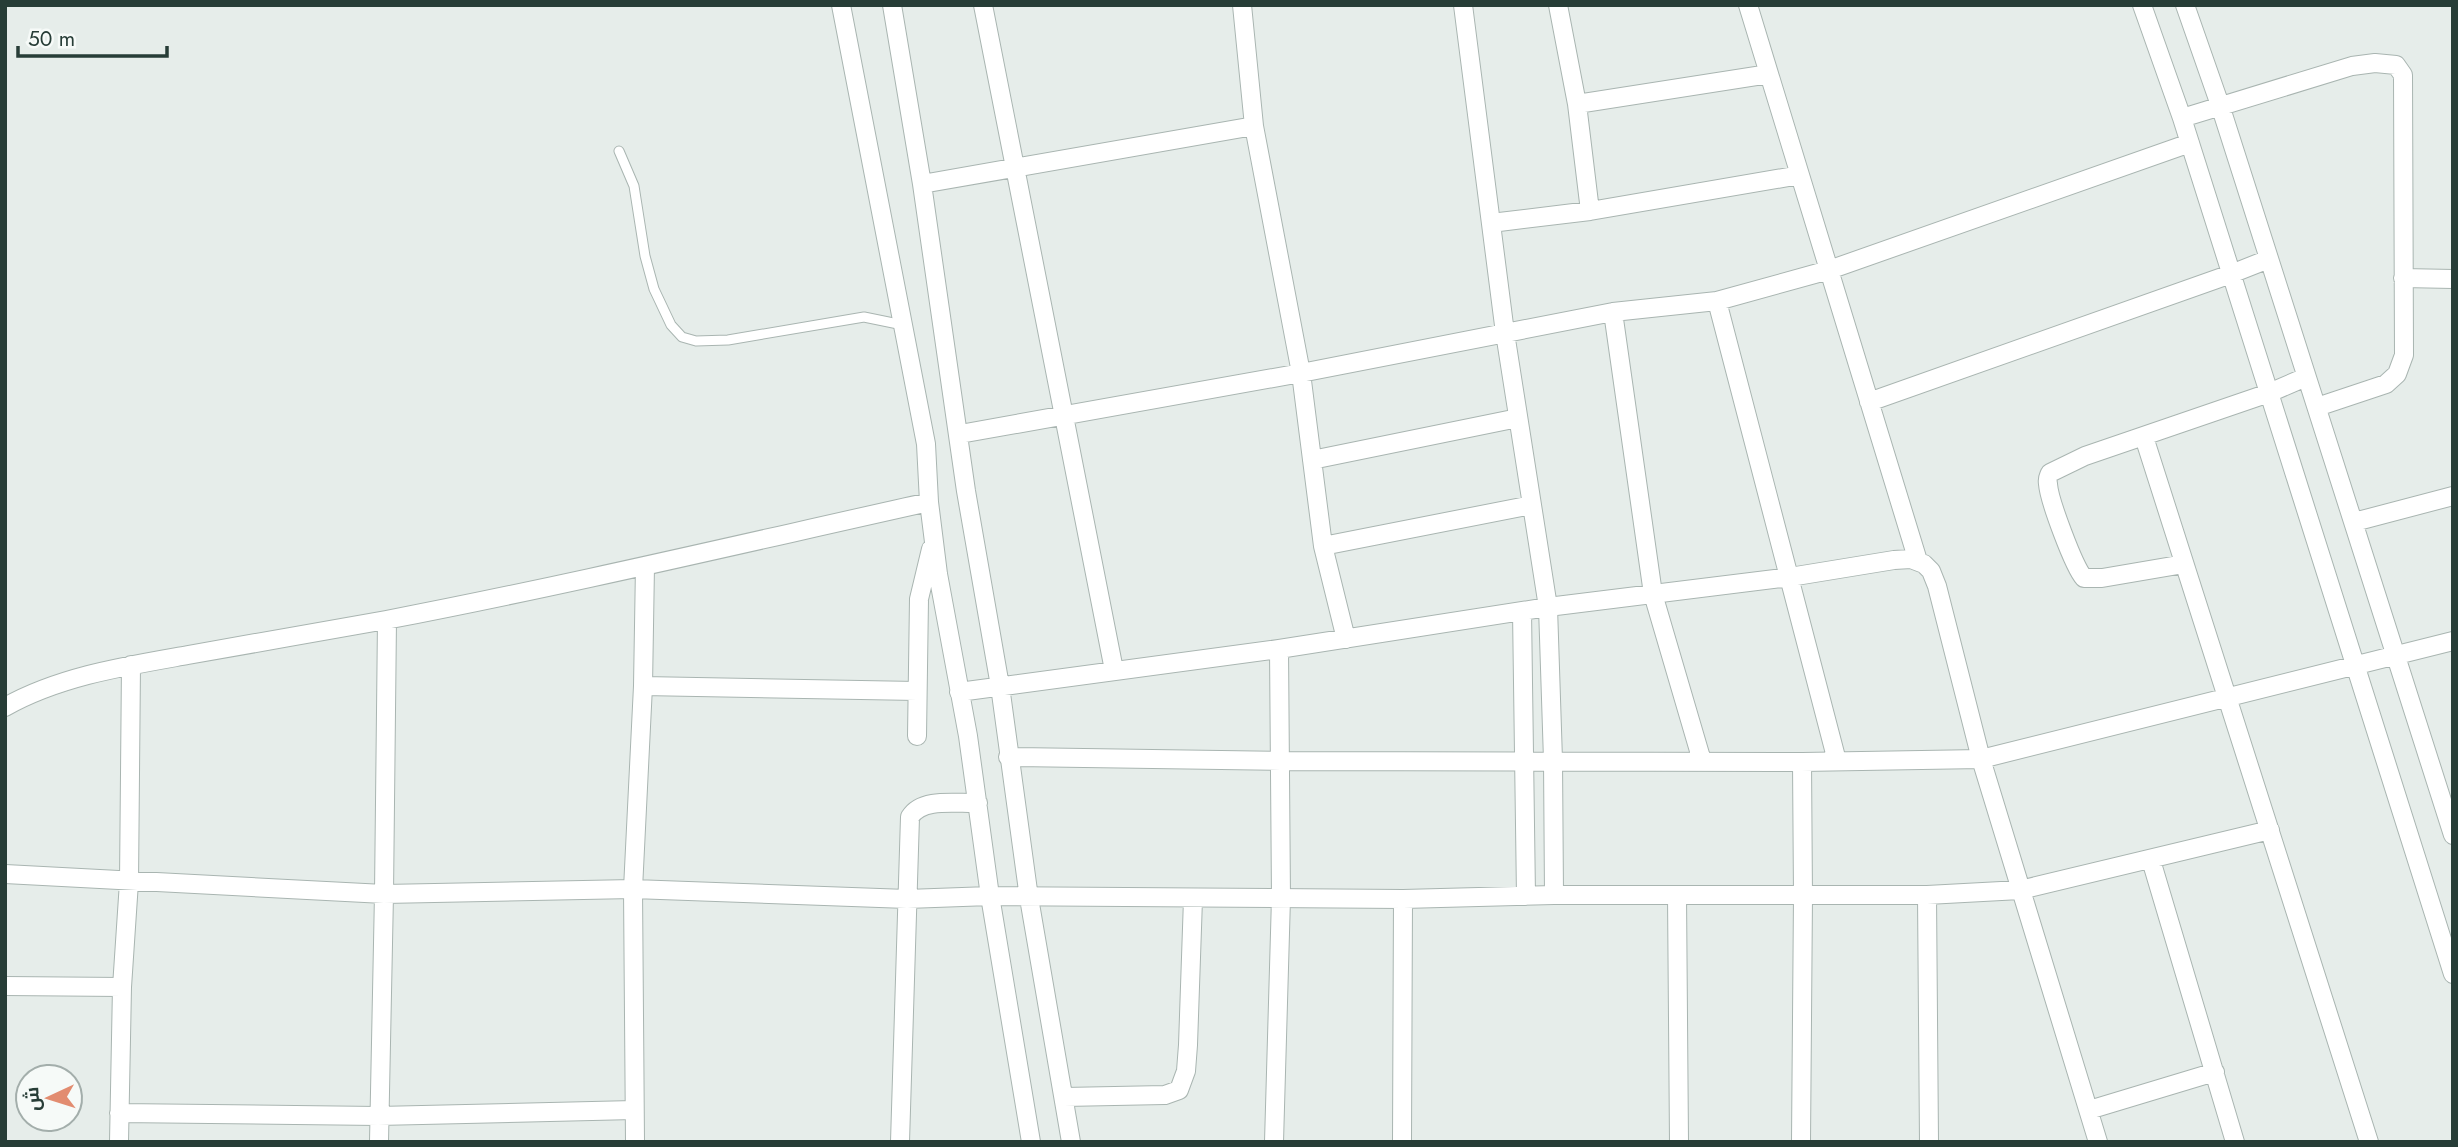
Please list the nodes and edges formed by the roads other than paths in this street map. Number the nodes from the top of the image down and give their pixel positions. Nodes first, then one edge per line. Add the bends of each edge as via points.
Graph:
1 (841, 5) edge
2 (892, 5) edge
3 (983, 5) edge
4 (1242, 5) edge
5 (1463, 5) edge
6 (1558, 5) edge
7 (1748, 5) edge
8 (2142, 5) edge
9 (2185, 5) edge
10 (1769, 74) junction
11 (1577, 104) junction
12 (2220, 105) junction
13 (2182, 118) junction
14 (1254, 126) junction
15 (2190, 143) junction
16 (620, 151) dead end
17 (1015, 167) junction
18 (1800, 175) junction
19 (922, 184) junction
20 (1590, 211) junction
21 (1491, 223) junction
22 (2269, 259) junction
23 (1829, 270) junction
24 (2231, 274) junction
25 (2403, 278) junction
26 (2453, 279) edge
27 (1717, 301) junction
28 (1613, 312) junction
29 (903, 325) junction
30 (1505, 333) junction
31 (1301, 373) junction
32 (2306, 377) junction
33 (2269, 393) junction
34 (1869, 402) junction
35 (2317, 407) junction
36 (1064, 417) junction
37 (1518, 418) junction
38 (960, 435) junction
39 (2144, 437) junction
40 (1312, 460) junction
41 (2453, 496) edge
42 (929, 502) junction
43 (1532, 505) junction
44 (2354, 522) junction
45 (934, 539) junction
46 (1323, 546) junction
47 (1918, 561) junction
48 (2184, 564) junction
49 (645, 566) junction
50 (1790, 577) junction
51 (1653, 594) junction
52 (1548, 607) junction
53 (1522, 611) junction
54 (387, 620) junction
55 (1346, 639) junction
56 (2453, 641) edge
57 (1279, 649) junction
58 (2395, 654) junction
59 (131, 665) junction
60 (2354, 665) junction
61 (1114, 670) junction
62 (643, 686) junction
63 (1000, 686) junction
64 (917, 691) junction
65 (959, 692) junction
66 (2227, 696) junction
67 (5, 707) edge
68 (917, 736) dead end
69 (1008, 757) junction
70 (1981, 759) junction
71 (1524, 760) junction
72 (1553, 760) junction
73 (1281, 761) junction
74 (1702, 761) junction
75 (1837, 761) junction
76 (1802, 762) junction
77 (2445, 783) edge
78 (978, 803) junction
79 (2270, 830) junction
80 (2453, 835) edge
81 (2151, 860) junction
82 (5, 874) edge
83 (129, 882) junction
84 (633, 889) junction
85 (2020, 890) junction
86 (384, 894) junction
87 (1554, 895) junction
88 (1677, 895) junction
89 (1927, 895) junction
90 (990, 896) junction
91 (1526, 896) junction
92 (1803, 896) junction
93 (1029, 898) junction
94 (1281, 898) junction
95 (907, 899) junction
96 (1193, 899) junction
97 (1403, 899) junction
98 (2447, 939) edge
99 (2453, 974) edge
100 (5, 986) edge
101 (122, 987) junction
102 (2215, 1072) junction
103 (1064, 1097) junction
104 (634, 1110) junction
105 (2089, 1110) junction
106 (119, 1113) junction
107 (379, 1116) junction
108 (118, 1142) edge
109 (379, 1142) edge
110 (635, 1142) edge
111 (900, 1142) edge
112 (1031, 1142) edge
113 (1071, 1142) edge
114 (1274, 1142) edge
115 (1402, 1142) edge
116 (1679, 1142) edge
117 (1801, 1142) edge
118 (1929, 1142) edge
119 (2098, 1142) edge
120 (2235, 1142) edge
121 (2369, 1142) edge

1 - 29 street
2 - 19 street
3 - 17 street
4 - 14 street
5 - 21 street
6 - 11 street
7 - 10 street
8 - 13 street
9 - 12 street
10 - 11 street
10 - 18 street
11 - 20 street
12 - 13 street
12 - 22 street
12 - 25 street via 2352,66 2396,65 2405,89
13 - 15 street
14 - 17 street
14 - 31 street
15 - 23 street
15 - 24 street
16 - 29 lane via 634,186 654,289 681,337 728,340 864,317
17 - 19 street
17 - 36 street
18 - 20 street
18 - 23 street
19 - 38 street
20 - 21 street
21 - 30 street
22 - 24 street
22 - 32 street
23 - 27 street
23 - 34 street
24 - 33 street
24 - 34 street
25 - 26 street
25 - 35 street via 2404,355 2398,374 2386,384
27 - 28 street
27 - 50 street
28 - 30 street
28 - 51 street
29 - 42 street via 926,444
30 - 31 street
30 - 37 street
31 - 36 street
31 - 40 street
32 - 33 street
32 - 35 street
33 - 39 street
33 - 60 street
34 - 47 street
35 - 44 street
36 - 38 street
36 - 61 street
37 - 40 street
37 - 43 street
38 - 63 street
39 - 48 street
39 - 48 street via 2055,469 2048,478 2049,488 2084,578
40 - 46 street
41 - 44 street
42 - 45 street
42 - 49 street
43 - 46 street
43 - 52 street
44 - 58 street
45 - 64 street via 919,599
45 - 65 street
46 - 55 street
47 - 50 street via 1894,560
47 - 70 street via 1931,571 1937,586
48 - 66 street
49 - 54 street
49 - 62 street
50 - 51 street
50 - 75 street
51 - 52 street
51 - 74 street
52 - 53 street
52 - 72 street
53 - 55 street
53 - 71 street
54 - 59 street
54 - 86 street
55 - 57 street
56 - 58 street
57 - 61 street
57 - 73 street
58 - 60 street
58 - 77 street
59 - 67 street via 61,683
59 - 83 street
60 - 66 street
60 - 98 street
61 - 63 street
62 - 64 street
62 - 84 street
63 - 65 street
63 - 69 street
64 - 68 street
65 - 78 street
66 - 70 street
66 - 79 street
69 - 73 street
69 - 93 street
70 - 75 street
70 - 85 street
71 - 72 street
71 - 73 street
71 - 91 street
72 - 74 street
72 - 87 street
73 - 94 street
74 - 76 street
75 - 76 street
76 - 92 street
77 - 80 street
78 - 90 street
78 - 95 street via 924,805 913,811 908,823
79 - 81 street
79 - 121 street
81 - 85 street
81 - 102 street
82 - 83 street
83 - 86 street
83 - 101 street
84 - 86 street
84 - 95 street
84 - 104 street
85 - 89 street
85 - 105 street
86 - 107 street
87 - 88 street
87 - 91 street
88 - 92 street
88 - 116 street
89 - 92 street
89 - 118 street
90 - 93 street
90 - 95 street
90 - 112 street
91 - 97 street
92 - 117 street
93 - 96 street
93 - 103 street
94 - 96 street
94 - 97 street
94 - 114 street
95 - 111 street
96 - 103 street via 1188,1045 1179,1090 1165,1096
97 - 115 street
98 - 99 street
100 - 101 street
101 - 106 street
102 - 105 street
102 - 120 street
103 - 113 street
104 - 107 street
104 - 110 street
105 - 119 street
106 - 107 street
106 - 108 street
107 - 109 street

